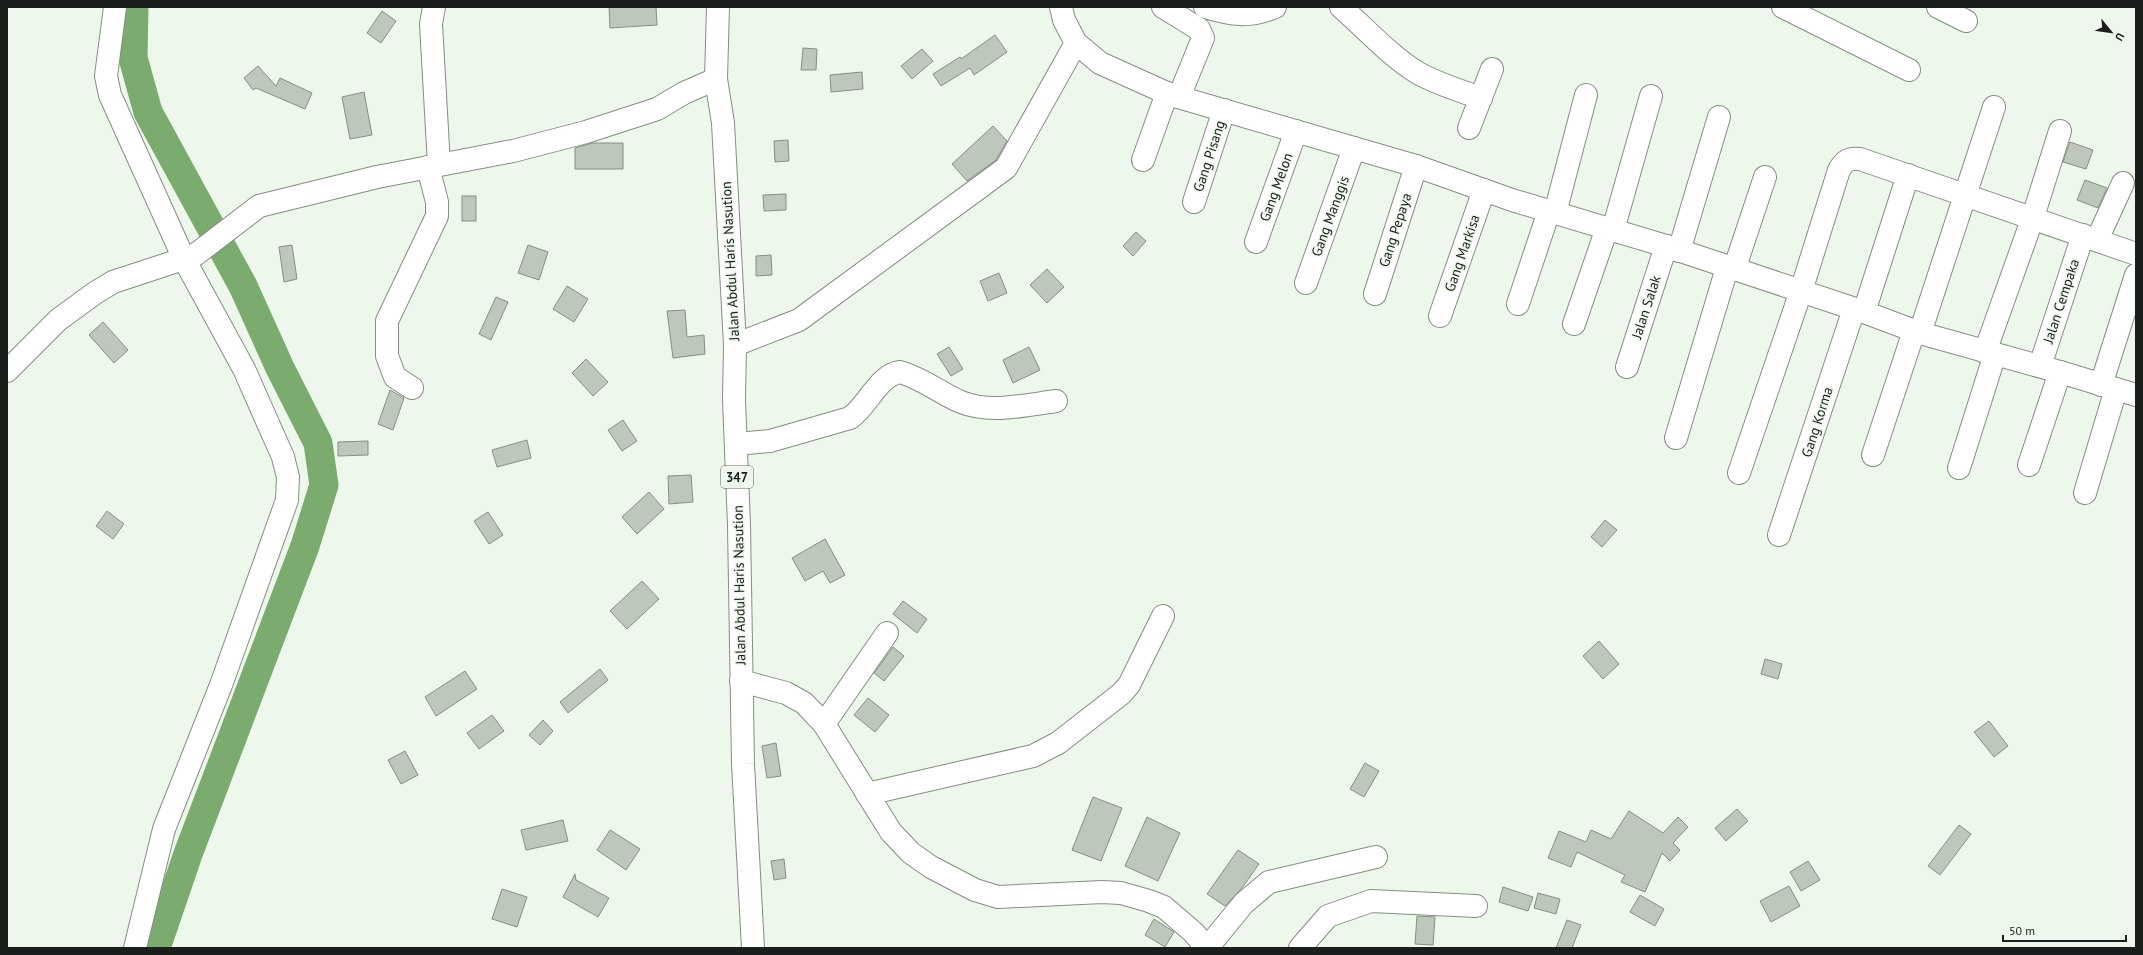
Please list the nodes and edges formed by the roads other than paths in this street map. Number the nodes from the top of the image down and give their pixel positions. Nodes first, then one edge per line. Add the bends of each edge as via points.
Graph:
1 (115, 7) edge
2 (434, 7) edge
3 (718, 7) edge
4 (1061, 7) edge
5 (1164, 7) edge
6 (1205, 7) edge
7 (1275, 7) edge
8 (1341, 7) edge
9 (1783, 7) edge
10 (1938, 7) edge
11 (1966, 21) dead end
12 (1076, 43) junction
13 (1492, 69) dead end
14 (1909, 70) dead end
15 (716, 79) junction
16 (1173, 95) junction
17 (1586, 95) dead end
18 (1651, 96) dead end
19 (1481, 98) junction
20 (1994, 107) dead end
21 (1224, 110) junction
22 (1719, 116) dead end
23 (1469, 128) dead end
24 (1296, 131) junction
25 (2060, 131) dead end
26 (1354, 148) junction
27 (1143, 160) dead end
28 (434, 166) junction
29 (1416, 166) junction
30 (1908, 175) junction
31 (1765, 177) dead end
32 (2123, 183) dead end
33 (1484, 190) junction
34 (1966, 194) junction
35 (1194, 202) dead end
36 (1552, 212) junction
37 (2033, 217) junction
38 (1610, 229) junction
39 (2090, 238) junction
40 (1256, 242) dead end
41 (1672, 249) junction
42 (2136, 254) edge
43 (189, 257) junction
44 (1731, 269) junction
45 (2136, 275) edge
46 (1306, 283) dead end
47 (1801, 291) junction
48 (1375, 294) dead end
49 (1518, 304) dead end
50 (1859, 310) junction
51 (1440, 316) dead end
52 (1574, 324) dead end
53 (1917, 332) junction
54 (735, 345) junction
55 (1990, 353) junction
56 (1627, 367) dead end
57 (2050, 369) junction
58 (7, 371) edge
59 (412, 388) dead end
60 (2118, 390) edge
61 (1056, 401) dead end
62 (1676, 438) dead end
63 (736, 444) junction
64 (1873, 455) dead end
65 (2029, 465) dead end
66 (1959, 468) dead end
67 (1739, 473) dead end
68 (2085, 493) dead end
69 (1780, 535) dead end
70 (1163, 616) dead end
71 (887, 633) dead end
72 (741, 681) junction
73 (824, 724) junction
74 (868, 794) junction
75 (1376, 857) dead end
76 (1476, 906) dead end
77 (135, 948) edge
78 (753, 948) edge
79 (1207, 948) edge
80 (1300, 948) edge

1 - 43 street via 106,76 110,95
2 - 28 street via 431,24
3 - 15 street, Jalan Abdul Haris Nasution / 347
4 - 12 street via 1064,20
5 - 16 street via 1199,29 1203,38
6 - 7 street via 1247,16
8 - 19 street via 1397,57 1418,72 1444,85
9 - 14 street
10 - 11 street
12 - 16 street via 1100,63
12 - 54 street via 1006,168 798,320
13 - 19 street
15 - 28 street via 684,93 657,109 586,132 513,151
15 - 54 street, Jalan Abdul Haris Nasution / 347 via 723,123
16 - 21 street
16 - 27 street
17 - 36 street
18 - 38 street
19 - 23 street
20 - 34 street
21 - 24 street
21 - 35 street, Gang Pisang
22 - 41 street, Jalan Salak
24 - 26 street
24 - 40 street, Gang Melon
25 - 37 street
26 - 29 street
26 - 46 street, Gang Manggis
28 - 43 street via 377,176 259,206
28 - 59 street via 437,216 387,321 387,356 395,376
29 - 33 street
29 - 48 street, Gang Pepaya
30 - 34 street
30 - 47 street via 1860,159 1850,158 1843,164
30 - 50 street, Gang Korma
31 - 44 street
32 - 39 street, Jalan Cempaka
33 - 36 street
33 - 51 street, Gang Markisa
34 - 37 street
34 - 53 street
36 - 38 street
36 - 49 street
37 - 39 street
37 - 55 street
38 - 41 street
38 - 52 street
39 - 42 street
39 - 57 street, Jalan Cempaka
41 - 44 street
41 - 56 street, Jalan Salak
43 - 58 street via 113,282 95,293 58,320
43 - 77 street via 284,457 288,477 287,500 221,685 164,829
44 - 47 street
44 - 62 street
45 - 60 street
47 - 50 street
47 - 67 street
50 - 53 street
50 - 69 street, Gang Korma
53 - 55 street
53 - 64 street
54 - 63 street, Jalan Abdul Haris Nasution / 347
55 - 57 street
55 - 66 street
57 - 60 street
57 - 65 street, Jalan Cempaka
60 - 68 street
61 - 63 street via 996,408 975,407 949,396 919,378 900,372 885,379 850,418 770,441
63 - 72 street, Jalan Abdul Haris Nasution / 347
70 - 74 street via 1129,685 1121,694 1058,742 1033,756
71 - 73 street
72 - 73 street via 794,696
72 - 78 street, Jalan Abdul Haris Nasution / 347
73 - 74 street
74 - 79 street via 891,832 911,853 931,867 975,890 998,897 1121,893 1164,907
75 - 79 street via 1269,882 1244,903
76 - 80 street via 1371,901 1328,916

